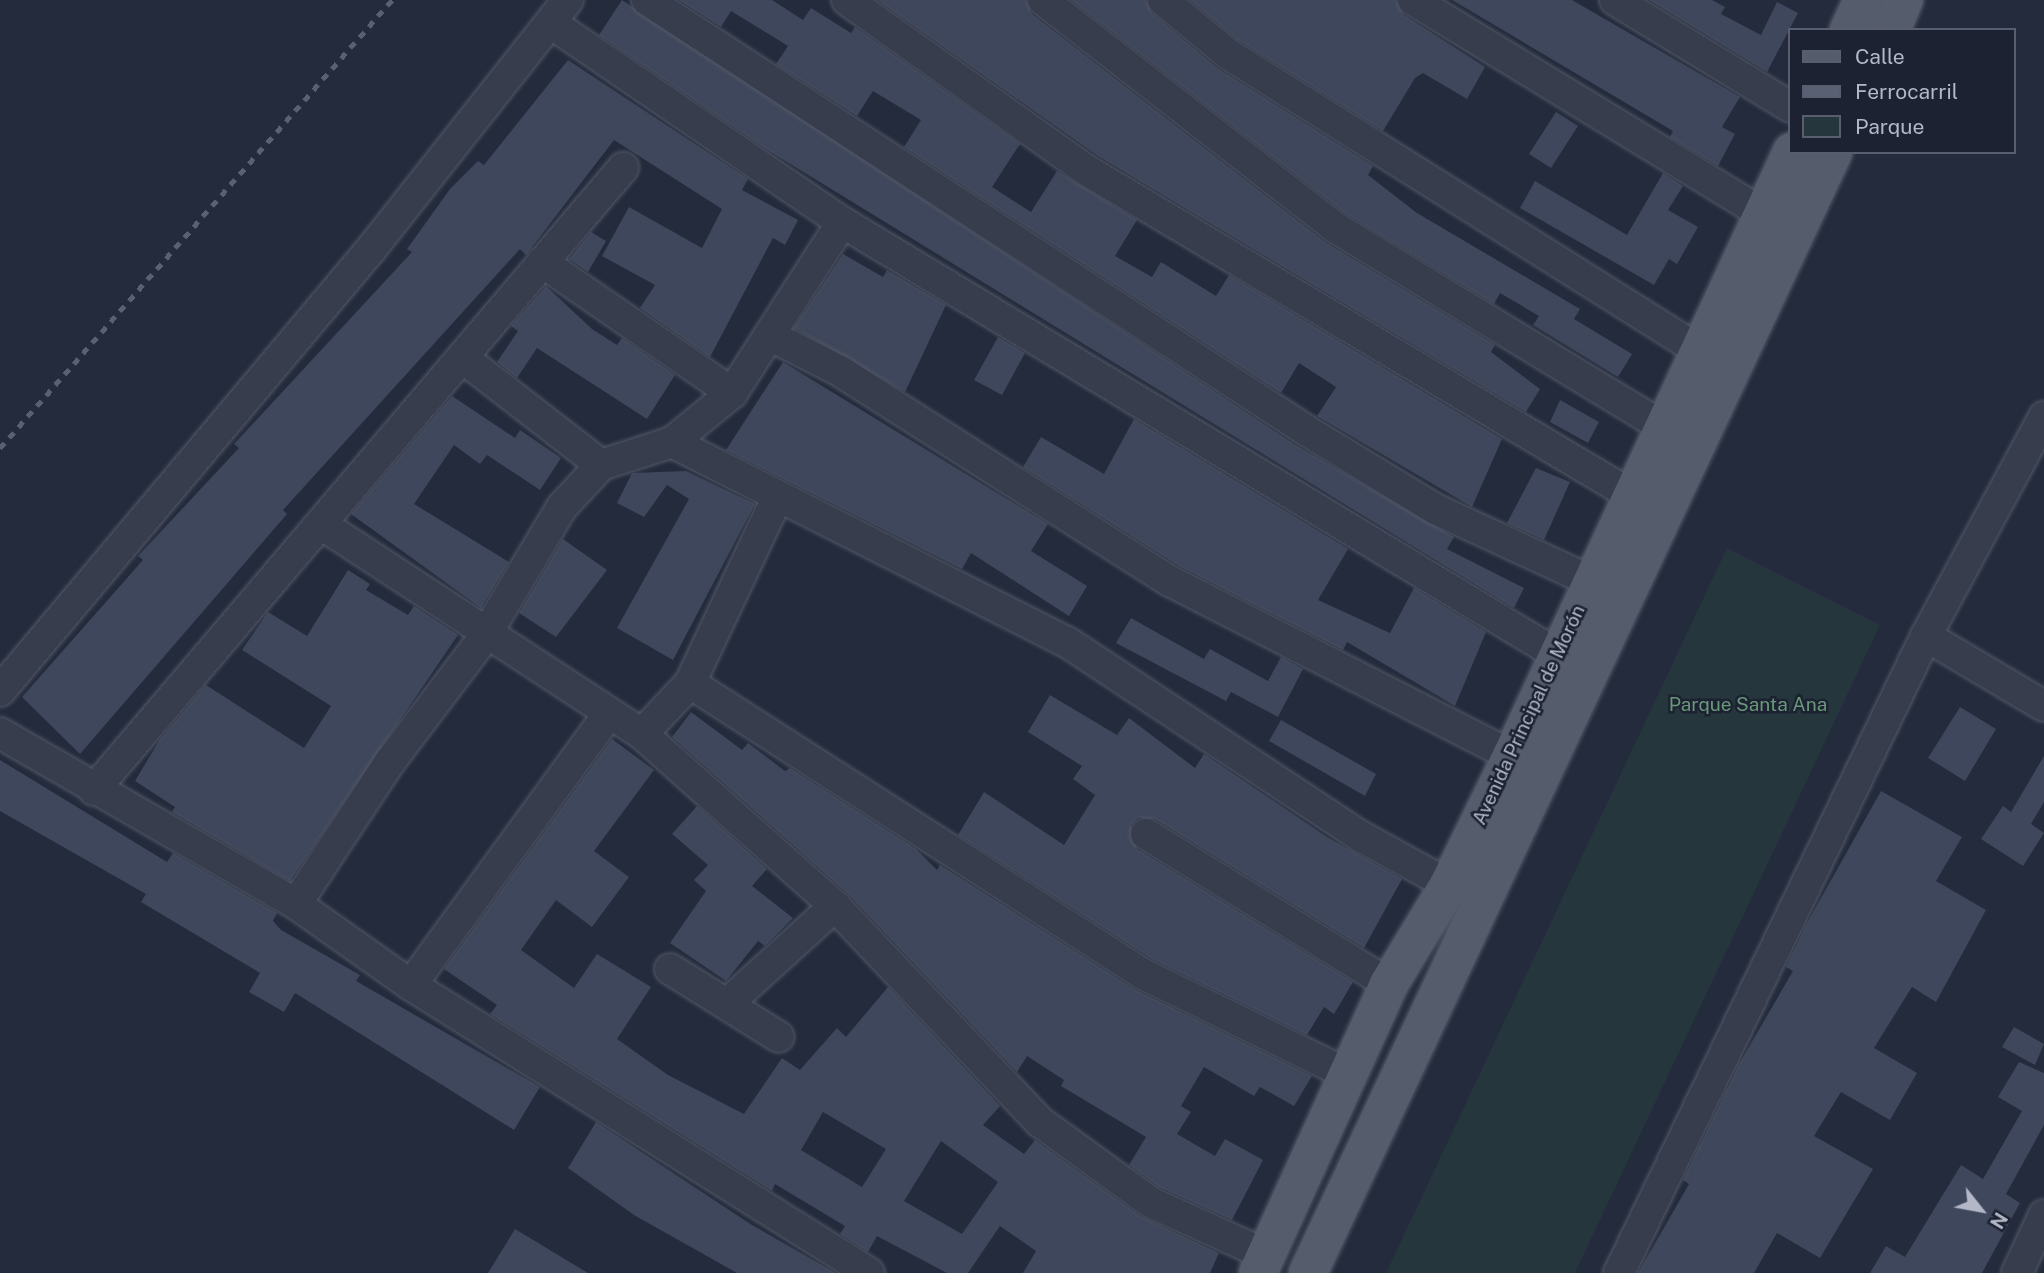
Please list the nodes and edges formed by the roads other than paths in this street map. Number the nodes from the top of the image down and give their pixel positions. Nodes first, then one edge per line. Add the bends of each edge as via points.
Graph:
1 (647, 0) edge
2 (847, 0) edge
3 (1043, 0) edge
4 (1163, 0) edge
5 (1413, 0) edge
6 (1615, 0) edge
7 (1863, 0) edge
8 (1905, 0) edge
9 (560, 11) edge
10 (1850, 28) edge
11 (1892, 28) edge
12 (1788, 106) edge
13 (1791, 154) edge
14 (1832, 154) edge
15 (623, 168) dead end
16 (1763, 214) junction
17 (842, 222) junction
18 (542, 262) junction
19 (771, 336) junction
20 (1697, 349) junction
21 (463, 358) junction
22 (732, 393) junction
23 (2044, 417) edge
24 (1662, 426) junction
25 (672, 442) junction
26 (601, 466) junction
27 (1631, 495) junction
28 (777, 498) junction
29 (321, 524) junction
30 (1591, 581) junction
31 (485, 636) junction
32 (1926, 636) junction
33 (1558, 655) junction
34 (690, 683) junction
35 (0, 691) edge
36 (2044, 706) edge
37 (607, 716) junction
38 (0, 733) edge
39 (642, 734) junction
40 (1512, 756) junction
41 (94, 790) junction
42 (1146, 834) dead end
43 (1449, 885) junction
44 (296, 904) junction
45 (835, 906) junction
46 (670, 969) dead end
47 (1389, 984) junction
48 (411, 985) junction
49 (729, 1002) junction
50 (779, 1037) dead end
51 (1351, 1076) junction
52 (2044, 1215) edge
53 (1262, 1264) edge
54 (869, 1273) edge
55 (1308, 1273) edge
56 (1619, 1273) edge
57 (2017, 1273) edge

1 - 30 street via 1435,509
2 - 27 street via 1088,171
3 - 24 street via 1336,228
4 - 20 street via 1228,54
5 - 16 street
6 - 12 street
7 - 10 main road
8 - 11 main road
9 - 17 street
9 - 35 street
13 - 16 main road, Avenida Principal de Morón
14 - 55 main road, Avenida Principal de Morón
15 - 18 street
16 - 20 main road, Avenida Principal de Morón
17 - 19 street
17 - 33 street
18 - 21 street
18 - 22 street
19 - 22 street
19 - 40 street via 840,371 1170,581
20 - 24 main road, Avenida Principal de Morón
21 - 26 street
21 - 29 street
22 - 25 street
23 - 32 street
24 - 27 main road, Avenida Principal de Morón
25 - 26 street
25 - 28 street
26 - 31 street via 562,507
27 - 30 main road, Avenida Principal de Morón
28 - 34 street
28 - 43 street via 1067,642 1362,837
29 - 31 street
29 - 41 street
30 - 33 main road, Avenida Principal de Morón
31 - 37 street
31 - 44 street via 389,763
32 - 36 street
32 - 56 street
33 - 40 main road, Avenida Principal de Morón
34 - 39 street
34 - 51 street via 1143,974
37 - 39 street
37 - 48 street
38 - 41 street
39 - 45 street
40 - 43 main road, Avenida Principal de Morón
41 - 44 street
42 - 47 street
43 - 47 main road, Avenida Principal de Morón
44 - 48 street
45 - 49 street
45 - 53 street via 1040,1122 1150,1202
46 - 49 street
47 - 51 main road, Avenida Principal de Morón
48 - 54 street
49 - 50 street
51 - 53 main road, Avenida Principal de Morón
52 - 57 street

